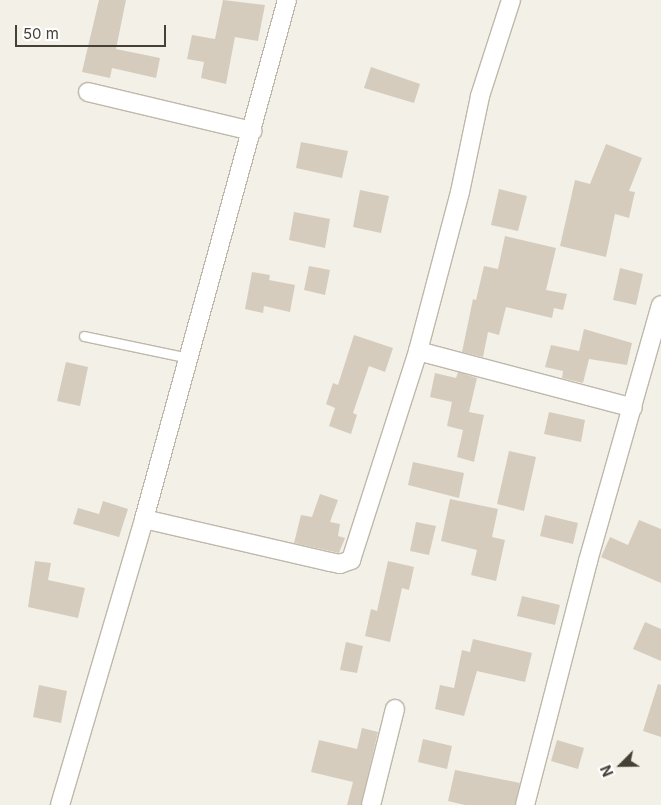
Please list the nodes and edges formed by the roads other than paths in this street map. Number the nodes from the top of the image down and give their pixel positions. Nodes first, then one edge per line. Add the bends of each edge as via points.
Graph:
1 (287, 0) edge
2 (511, 0) edge
3 (88, 92) dead end
4 (252, 132) junction
5 (661, 305) edge
6 (84, 336) dead end
7 (418, 351) junction
8 (189, 358) junction
9 (633, 408) junction
10 (144, 519) junction
11 (395, 709) dead end
12 (60, 805) edge
13 (371, 805) edge
14 (525, 805) edge

1 - 4 street
2 - 7 street via 480,96 460,192
3 - 4 street
4 - 8 street
5 - 9 street
6 - 8 lane
7 - 9 street
7 - 10 street via 351,560 340,564
8 - 10 street
9 - 14 street via 588,561
10 - 12 street
11 - 13 street

